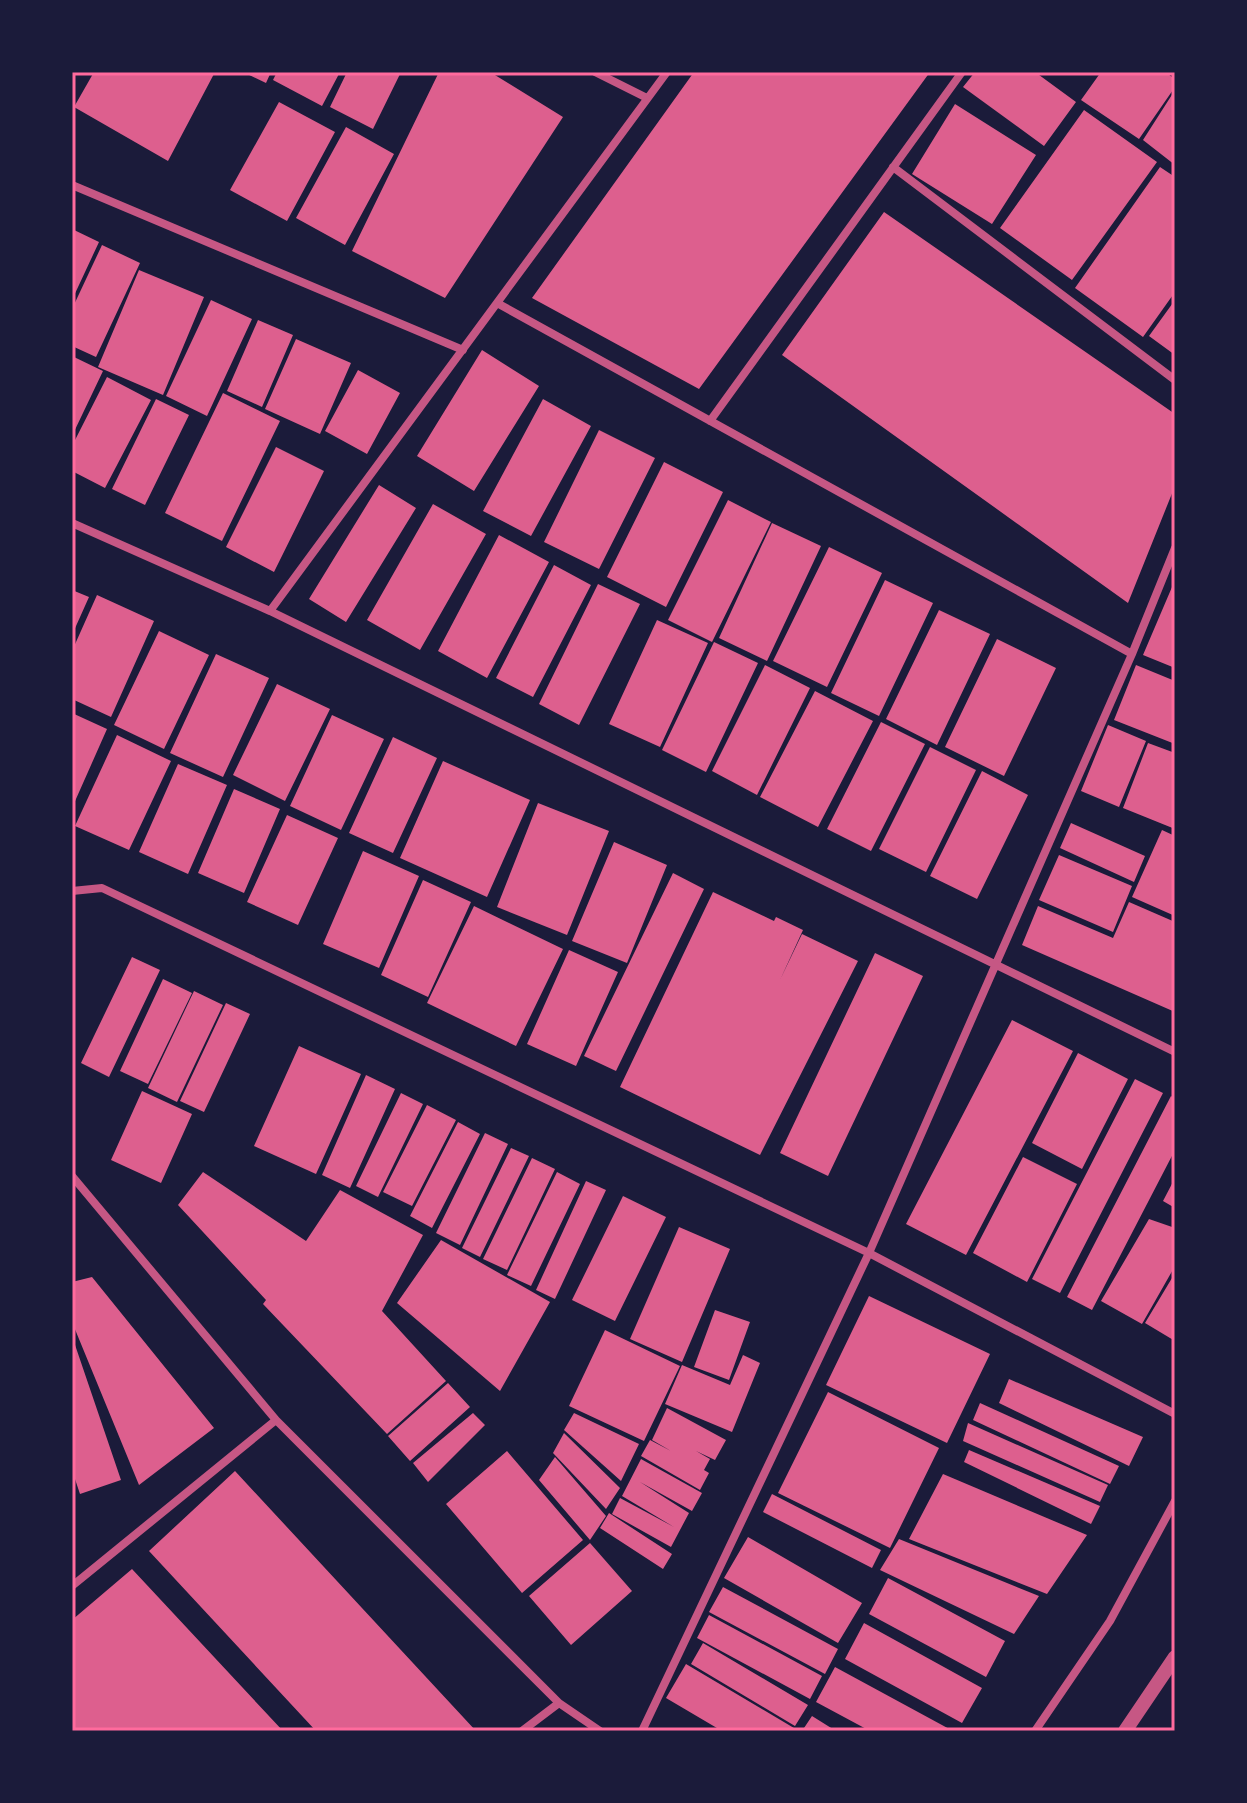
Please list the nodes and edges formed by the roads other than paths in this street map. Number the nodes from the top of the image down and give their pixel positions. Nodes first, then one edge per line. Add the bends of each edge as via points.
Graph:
1 (595, 72) edge
2 (667, 72) edge
3 (962, 72) edge
4 (647, 98) junction
5 (893, 167) junction
6 (72, 185) edge
7 (497, 303) junction
8 (463, 350) junction
9 (1175, 380) edge
10 (710, 421) junction
11 (72, 523) edge
12 (1175, 548) edge
13 (270, 611) junction
14 (1132, 654) junction
15 (72, 891) edge
16 (995, 964) junction
17 (1175, 1052) edge
18 (72, 1176) edge
19 (869, 1253) junction
20 (1175, 1414) edge
21 (276, 1420) junction
22 (1175, 1501) edge
23 (72, 1586) edge
24 (1175, 1657) edge
25 (559, 1703) junction
26 (522, 1731) edge
27 (600, 1731) edge
28 (642, 1731) edge
29 (1035, 1731) edge
30 (1125, 1731) edge

1 - 4 street
2 - 4 street
3 - 5 street
4 - 7 street
5 - 9 street
5 - 10 street
6 - 8 street
7 - 8 street
7 - 10 street
8 - 13 street
10 - 14 street
11 - 13 street
12 - 14 street
13 - 16 street
14 - 16 street
15 - 19 street via 102,888
16 - 17 street
16 - 19 street
18 - 21 street
19 - 20 street
19 - 28 street
21 - 23 street
21 - 25 street
22 - 29 street via 1110,1621
24 - 30 street
25 - 26 street
25 - 27 street

